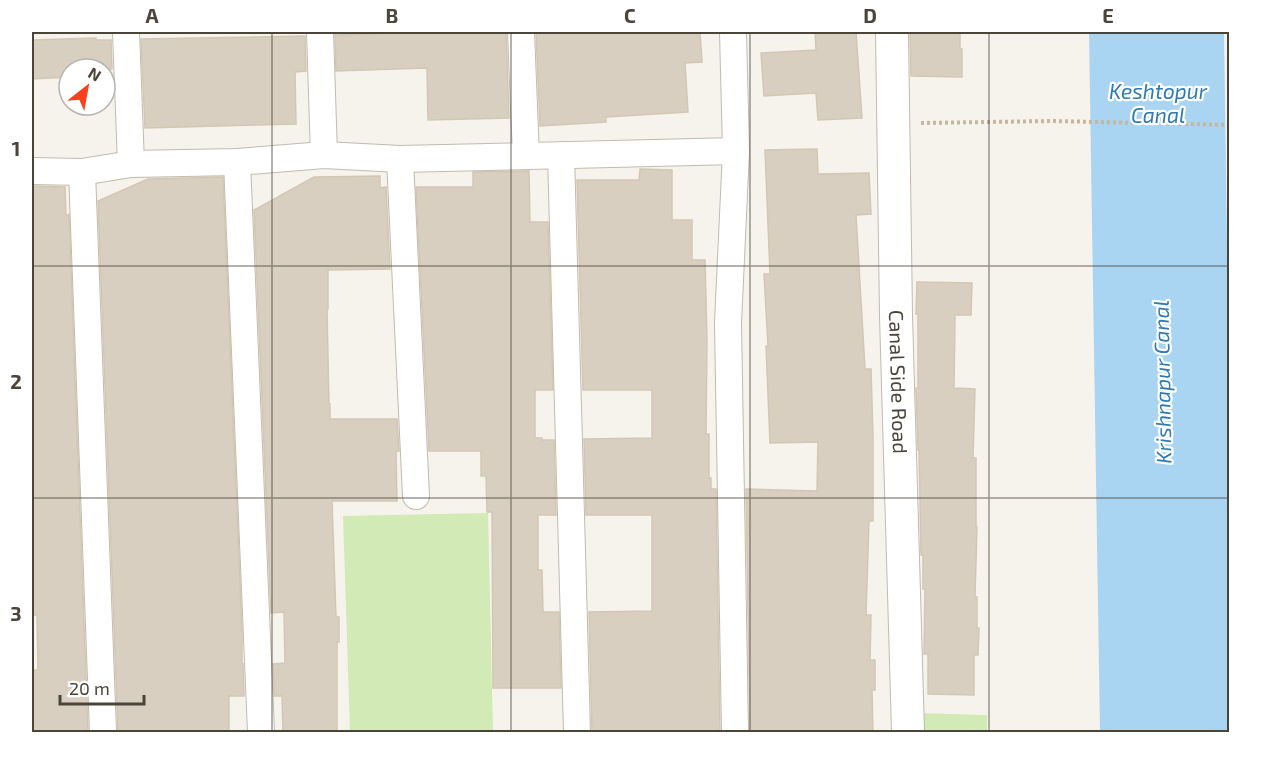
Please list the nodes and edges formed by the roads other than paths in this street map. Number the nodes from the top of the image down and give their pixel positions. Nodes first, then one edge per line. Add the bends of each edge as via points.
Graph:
1 (126, 32) edge
2 (321, 32) edge
3 (521, 32) edge
4 (733, 32) edge
5 (892, 32) edge
6 (736, 151) junction
7 (324, 155) junction
8 (561, 155) junction
9 (526, 156) junction
10 (400, 159) junction
11 (237, 162) junction
12 (131, 164) junction
13 (32, 171) edge
14 (82, 172) junction
15 (416, 496) dead end
16 (103, 732) edge
17 (261, 732) edge
18 (577, 732) edge
19 (735, 732) edge
20 (908, 732) edge

1 - 12 street
2 - 7 street
3 - 9 street
4 - 6 street
5 - 20 street, Canal Side Road
6 - 8 street
6 - 19 street via 728,323
7 - 10 street
7 - 11 street
8 - 9 street
8 - 18 street
9 - 10 street
10 - 15 street
11 - 12 street
11 - 17 street
12 - 14 street
13 - 14 street
14 - 16 street

